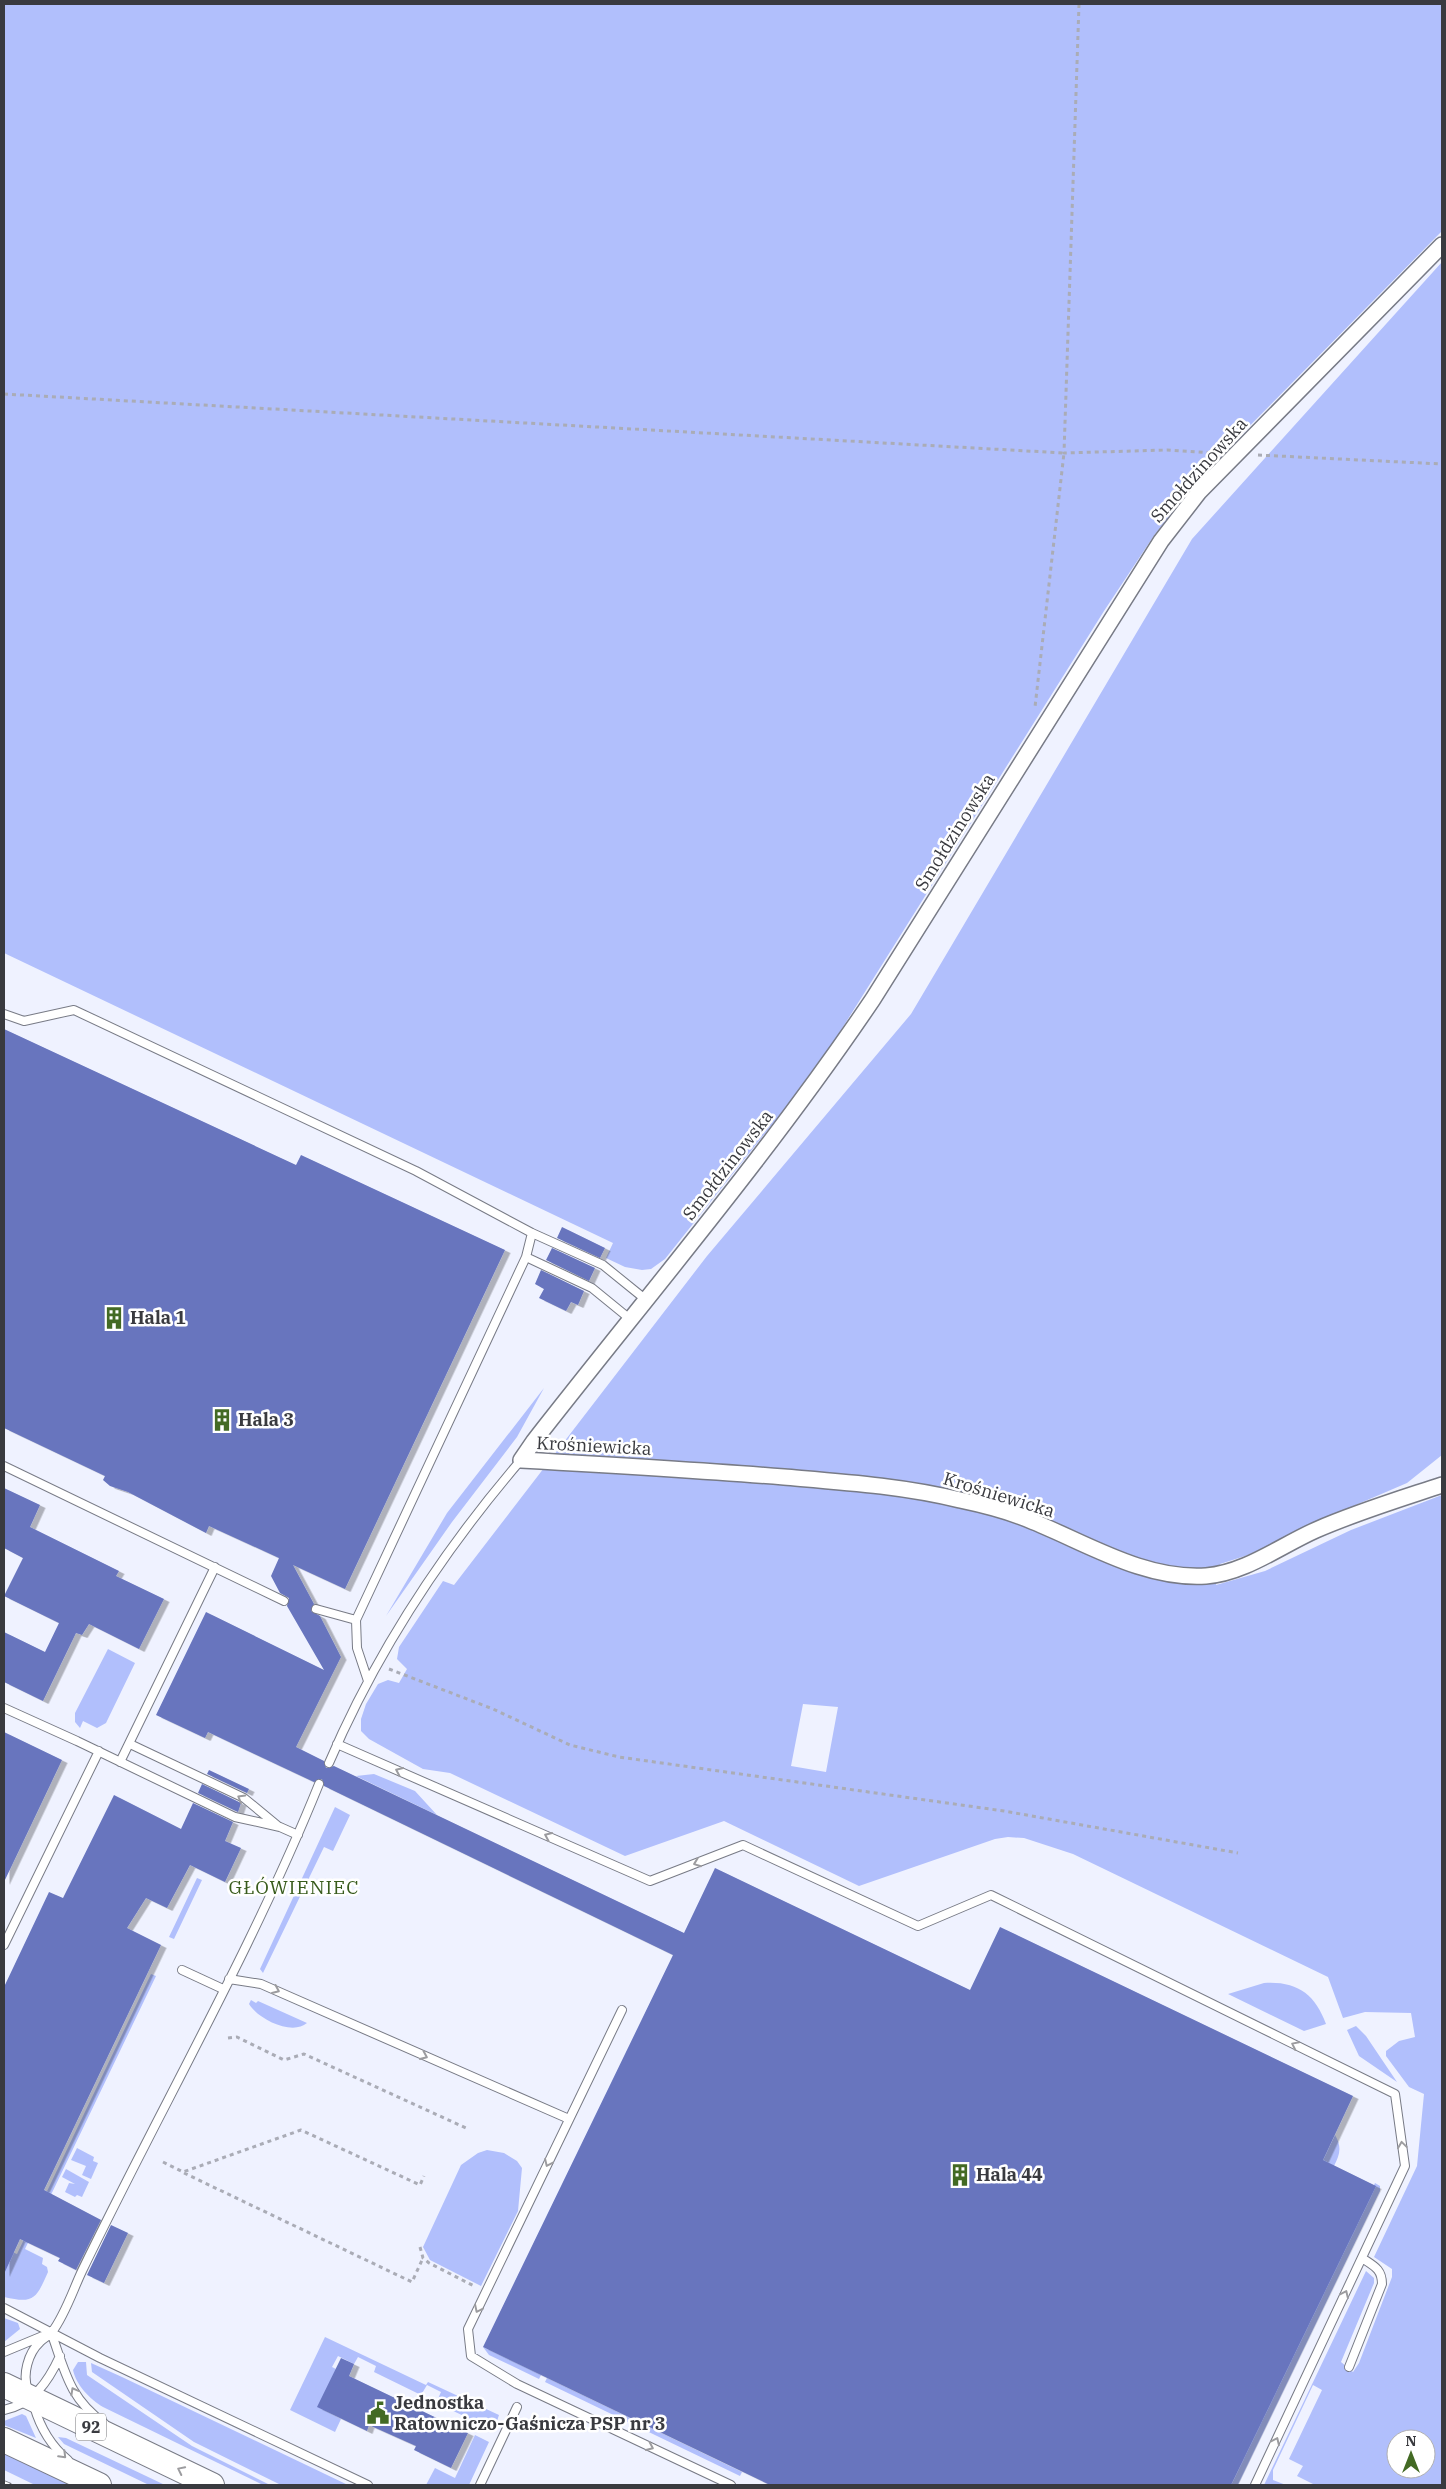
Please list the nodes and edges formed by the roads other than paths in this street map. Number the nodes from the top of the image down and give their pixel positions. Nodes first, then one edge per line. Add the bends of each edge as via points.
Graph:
1 (1442, 244) edge
2 (4, 1014) edge
3 (532, 1233) junction
4 (526, 1257) junction
5 (646, 1299) junction
6 (630, 1318) junction
7 (521, 1460) junction
8 (4, 1466) edge
9 (1442, 1485) edge
10 (214, 1567) junction
11 (284, 1601) dead end
12 (316, 1609) dead end
13 (356, 1620) junction
14 (368, 1681) junction
15 (4, 1708) edge
16 (130, 1744) junction
17 (337, 1744) junction
18 (99, 1751) junction
19 (120, 1762) junction
20 (329, 1763) dead end
21 (320, 1784) dead end
22 (280, 1827) junction
23 (298, 1835) junction
24 (4, 1945) edge
25 (182, 1970) dead end
26 (228, 1979) junction
27 (223, 1989) junction
28 (622, 2010) dead end
29 (569, 2119) junction
30 (1362, 2258) junction
31 (4, 2308) edge
32 (52, 2332) junction
33 (4, 2352) edge
34 (60, 2356) junction
35 (1349, 2367) dead end
36 (4, 2385) edge
37 (31, 2398) junction
38 (517, 2407) dead end
39 (4, 2410) edge
40 (4, 2440) edge
41 (151, 2456) junction
42 (98, 2485) edge
43 (212, 2485) edge
44 (368, 2485) edge
45 (480, 2485) edge
46 (731, 2485) edge
47 (1255, 2485) edge

1 - 5 street, Smołdzinowska via 1199,492 1161,541 828,1065
2 - 3 lane via 24,1021 74,1010 416,1171
3 - 4 lane
3 - 5 lane via 603,1265
4 - 6 lane via 592,1288
4 - 13 lane
5 - 6 street, Smołdzinowska
6 - 7 street, Smołdzinowska
7 - 9 street, Krośniewicka via 827,1480 931,1493 1030,1520 1156,1572 1187,1576 1226,1573 1315,1531
7 - 14 lane via 474,1517
8 - 10 lane
10 - 11 lane
10 - 16 lane
12 - 13 lane
13 - 14 lane via 357,1648
14 - 17 lane
15 - 18 lane
16 - 19 lane
22 -> 16 lane via 244,1798
17 - 20 lane
30 -> 17 lane via 1405,2166 1395,2094 991,1895 918,1926 743,1845 650,1881
18 - 19 lane
18 - 24 lane
19 - 22 lane via 235,1817
21 - 23 lane
22 - 23 lane
23 - 26 lane
25 - 27 lane
26 - 27 lane
26 -> 29 lane via 261,1984
27 - 32 lane
28 - 29 lane
29 -> 46 lane via 468,2330 471,2356 517,2384
30 - 35 lane via 1378,2268 1382,2284
47 -> 30 lane
31 - 32 lane
32 - 33 lane
32 - 34 lane
32 - 37 lane via 33,2351 25,2371 25,2383
32 - 44 lane
34 - 37 lane via 47,2382
41 -> 34 lane via 76,2398
36 - 37 main road, 92
37 - 39 lane
37 - 41 main road, 92
37 -> 42 lane via 49,2440
38 - 45 lane
40 - 42 main road
43 -> 41 main road, 92

